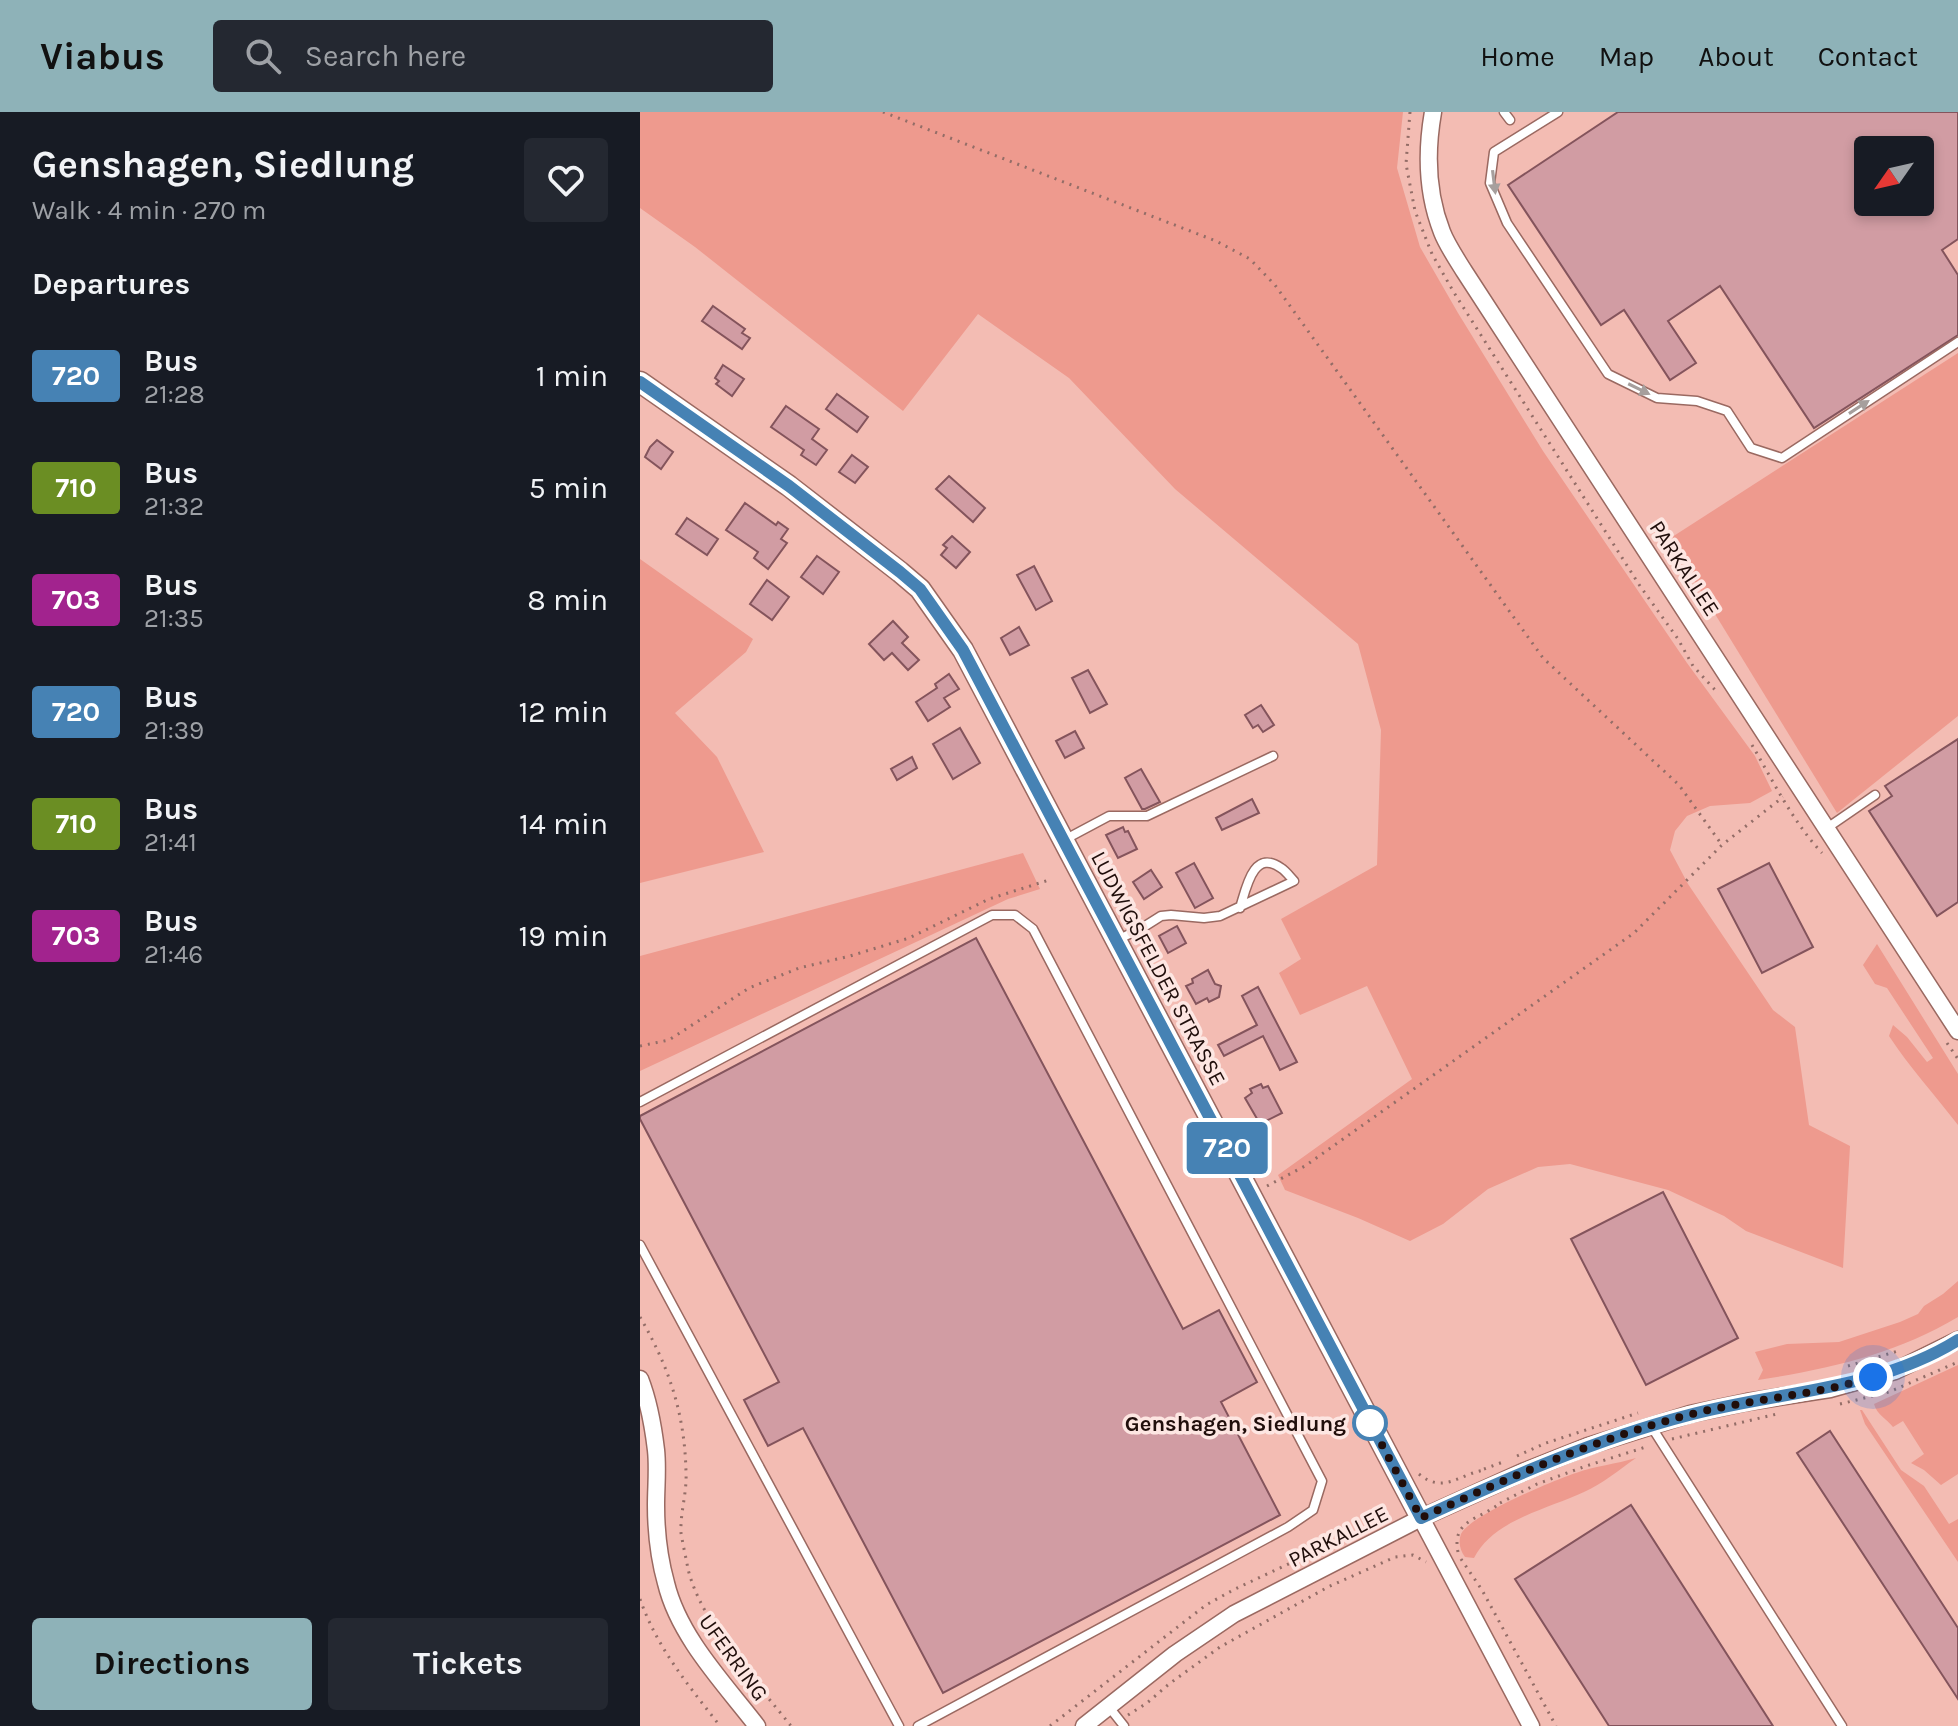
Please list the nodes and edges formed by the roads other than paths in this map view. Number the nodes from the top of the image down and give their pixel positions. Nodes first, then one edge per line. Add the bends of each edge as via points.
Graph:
1 (1433, 112) edge
2 (1558, 112) edge
3 (1958, 342) edge
4 (640, 382) edge
5 (1273, 756) dead end
6 (1875, 795) dead end
7 (1827, 828) junction
8 (1064, 840) junction
9 (1240, 908) junction
10 (1117, 940) junction
11 (1958, 1031) edge
12 (640, 1102) edge
13 (640, 1245) edge
14 (1958, 1340) edge
15 (640, 1379) edge
16 (644, 1404) edge
17 (1651, 1426) junction
18 (1421, 1518) junction
19 (1117, 1718) edge
20 (757, 1726) edge
21 (899, 1726) edge
22 (918, 1726) edge
23 (1084, 1726) edge
24 (1531, 1726) edge
25 (1842, 1726) edge

1 - 7 street, PARKALLEE via 1428,158 1442,233
2 -> 3 lane via 1494,152 1490,183 1507,223 1608,374 1657,398 1697,401 1727,411 1751,448 1782,458
4 - 8 street, LUDWIGSFELDER STRASSE via 789,486 920,589 963,650
5 - 8 lane via 1147,816 1109,816
6 - 7 lane
7 - 11 street, PARKALLEE
8 - 10 street, LUDWIGSFELDER STRASSE
9 - 9 lane via 1267,895 1294,881 1279,866 1260,864 1253,869
9 - 10 lane via 1204,918 1161,916
10 - 18 street, LUDWIGSFELDER STRASSE
12 - 22 lane via 992,915 1015,915 1033,929 1322,1481 1313,1510 1288,1527
13 - 21 lane
14 - 17 street, PARKALLEE via 1895,1371
15 - 16 street, UFERRING
16 - 20 street, UFERRING via 656,1452 658,1536 677,1616
17 - 18 street, PARKALLEE via 1547,1462
17 - 25 lane
18 - 19 street, PARKALLEE via 1234,1614 1175,1654
18 - 24 street, LUDWIGSFELDER STRASSE
19 - 23 street, PARKALLEE

